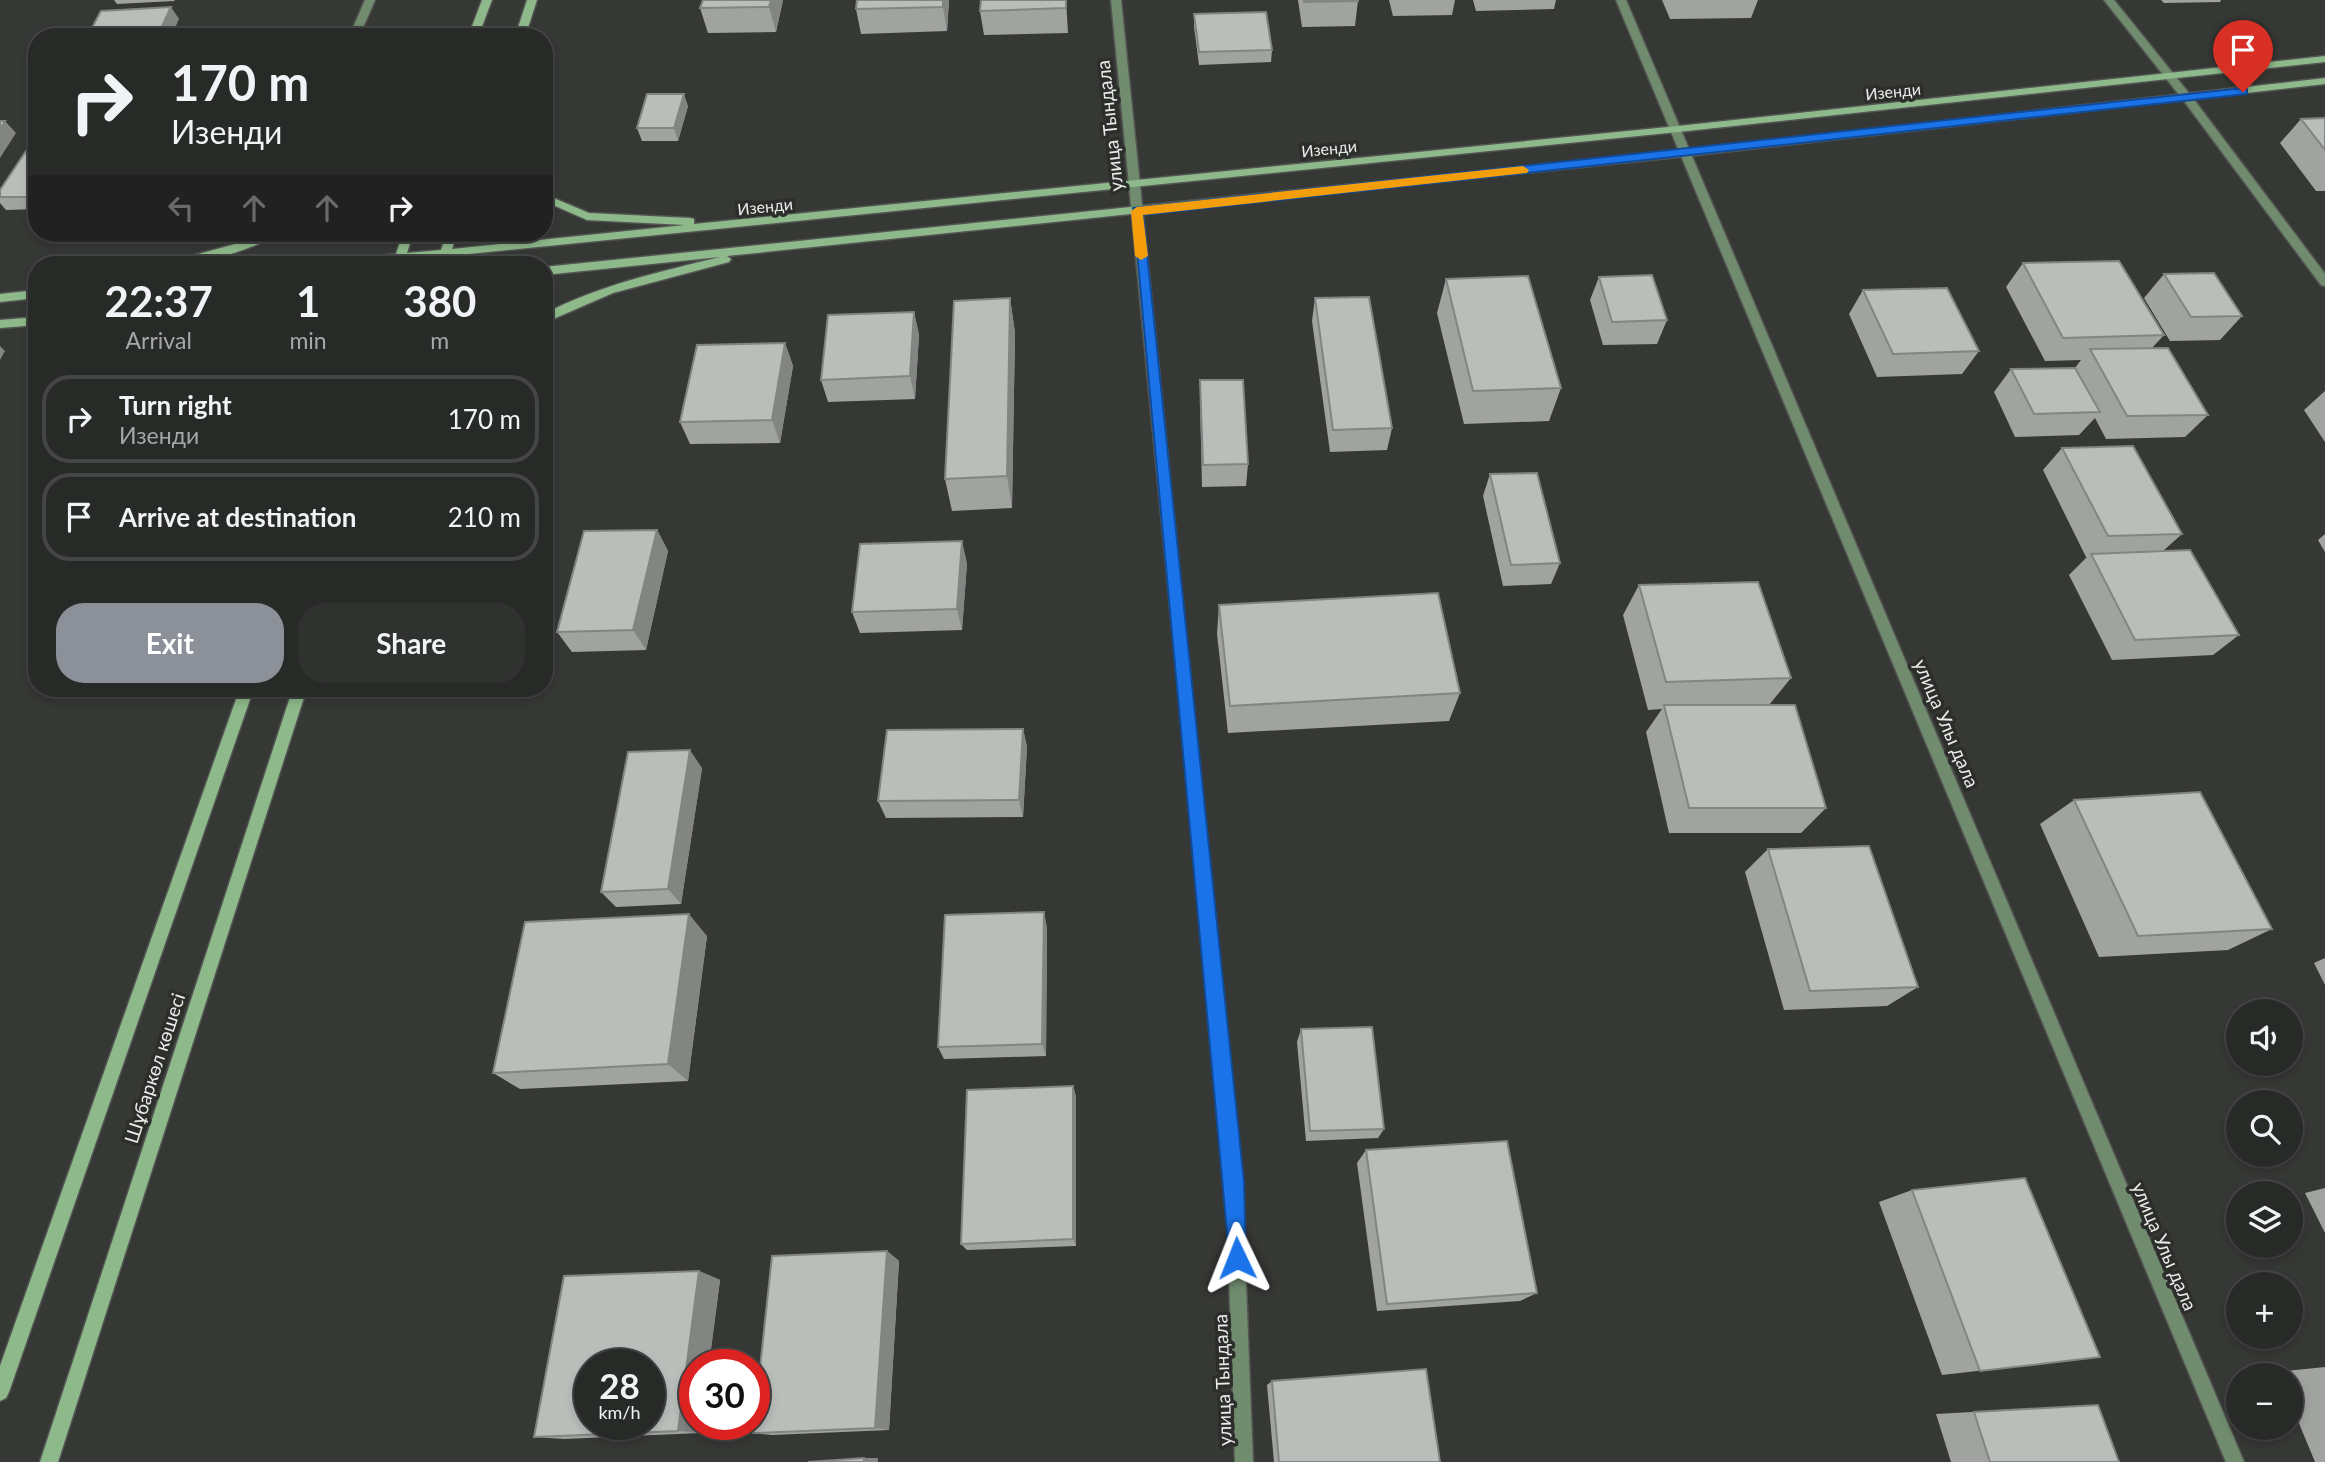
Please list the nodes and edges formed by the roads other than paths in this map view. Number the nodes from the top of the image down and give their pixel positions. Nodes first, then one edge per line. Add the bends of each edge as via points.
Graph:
1 (370, 0) edge
2 (487, 0) edge
3 (532, 0) edge
4 (1116, 0) edge
5 (1621, 0) edge
6 (2109, 0) edge
7 (358, 28) edge
8 (476, 28) edge
9 (523, 28) edge
10 (2325, 59) edge
11 (2171, 77) junction
12 (2325, 81) edge
13 (2188, 99) junction
14 (1678, 129) junction
15 (1688, 153) junction
16 (1134, 184) junction
17 (553, 201) edge
18 (1137, 211) junction
19 (754, 223) junction
20 (251, 242) edge
21 (773, 247) junction
22 (206, 256) edge
23 (469, 256) edge
24 (553, 270) edge
25 (2325, 282) edge
26 (28, 295) edge
27 (0, 298) edge
28 (553, 314) edge
29 (28, 322) edge
30 (0, 324) edge
31 (244, 697) edge
32 (297, 697) edge
33 (0, 1392) edge
34 (49, 1462) edge
35 (1244, 1462) edge
36 (2235, 1462) edge

1 - 7 street
2 - 8 street
3 - 9 street
4 - 16 street, улица Тындала
5 - 14 street, улица Улы дала
6 - 11 street
10 - 11 street, Изенди
11 - 13 street
11 - 14 street, Изенди
12 - 13 street
13 - 15 street
13 - 25 street
14 - 15 street, улица Улы дала
14 - 16 street, Изенди
15 - 18 street
15 - 36 street, улица Улы дала
16 - 18 street, улица Тындала
16 - 19 street, Изенди
17 - 19 street via 587,216
18 - 21 street
18 - 35 street, улица Тындала via 1234,1182
19 - 23 street, Изенди
20 - 22 street
21 - 24 street
21 - 28 street via 655,277
26 - 27 street
29 - 30 street
31 - 33 street, Шұбаркөл көшесі
32 - 34 street, Шұбаркөл көшесі

